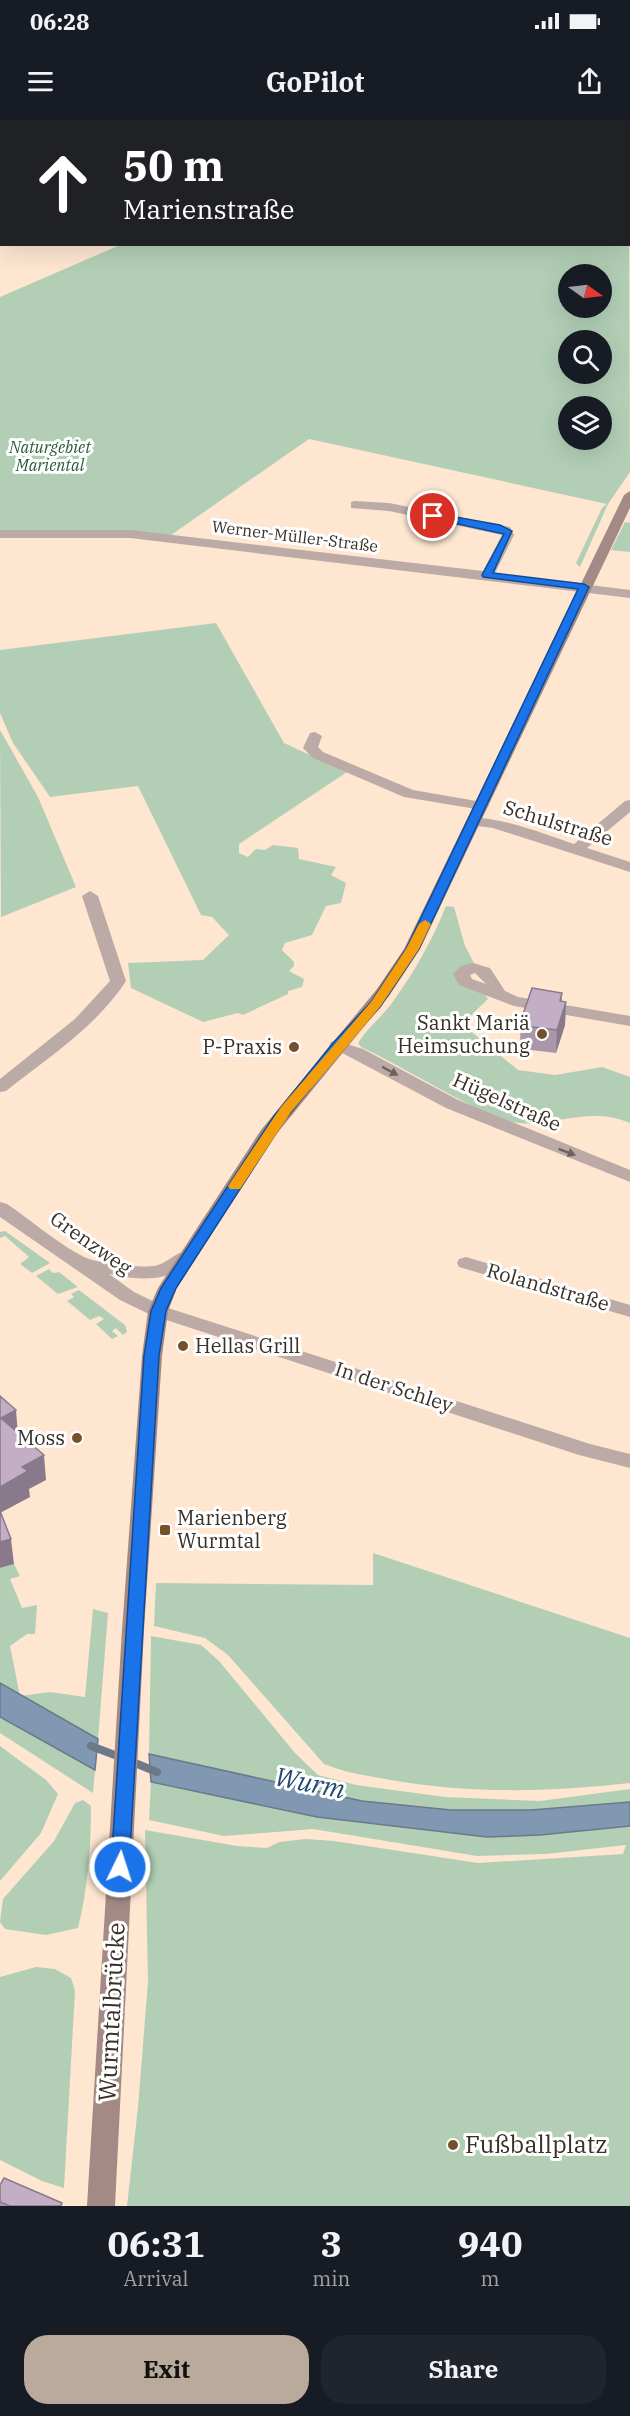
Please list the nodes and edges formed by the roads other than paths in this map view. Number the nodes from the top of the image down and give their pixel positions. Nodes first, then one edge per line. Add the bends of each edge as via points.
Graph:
1 (630, 495) edge
2 (355, 504) dead end
3 (0, 534) edge
4 (487, 575) junction
5 (586, 584) junction
6 (630, 594) edge
7 (315, 736) dead end
8 (630, 804) edge
9 (482, 806) junction
10 (474, 822) junction
11 (577, 849) junction
12 (630, 867) edge
13 (90, 896) dead end
14 (498, 994) dead end
15 (630, 1021) edge
16 (338, 1046) junction
17 (0, 1087) edge
18 (630, 1177) edge
19 (0, 1208) edge
20 (194, 1250) junction
21 (76, 1260) junction
22 (466, 1263) dead end
23 (158, 1311) junction
24 (630, 1311) edge
25 (630, 1461) edge
26 (101, 2206) edge

1 - 5 main road, Wurmtalbrücke
2 - 4 street via 506,530 508,535
3 - 4 street, Werner-Müller-Straße via 130,534
4 - 5 street, Werner-Müller-Straße
5 - 6 street, Werner-Müller-Straße
5 - 9 main road, Wurmtalbrücke
7 - 9 street via 310,748 318,755 382,784 409,794
8 - 11 street
9 - 10 main road, Wurmtalbrücke
10 - 11 street, Schulstraße via 495,824
10 - 16 main road, Wurmtalbrücke via 412,949 376,1004
11 - 12 street, Schulstraße
13 - 17 street via 118,981 113,991 72,1029
14 - 15 street via 514,1001
16 -> 18 street, Hügelstraße via 452,1104
16 - 20 main road, Wurmtalbrücke via 279,1119
19 - 21 street, Grenzweg
20 - 21 street via 177,1266 146,1274
20 - 23 main road, Wurmtalbrücke via 168,1288
21 - 23 street, Grenzweg via 127,1296
22 - 24 street, Rolandstraße
23 - 25 street, In der Schley
23 - 26 main road, Wurmtalbrücke via 152,1356

